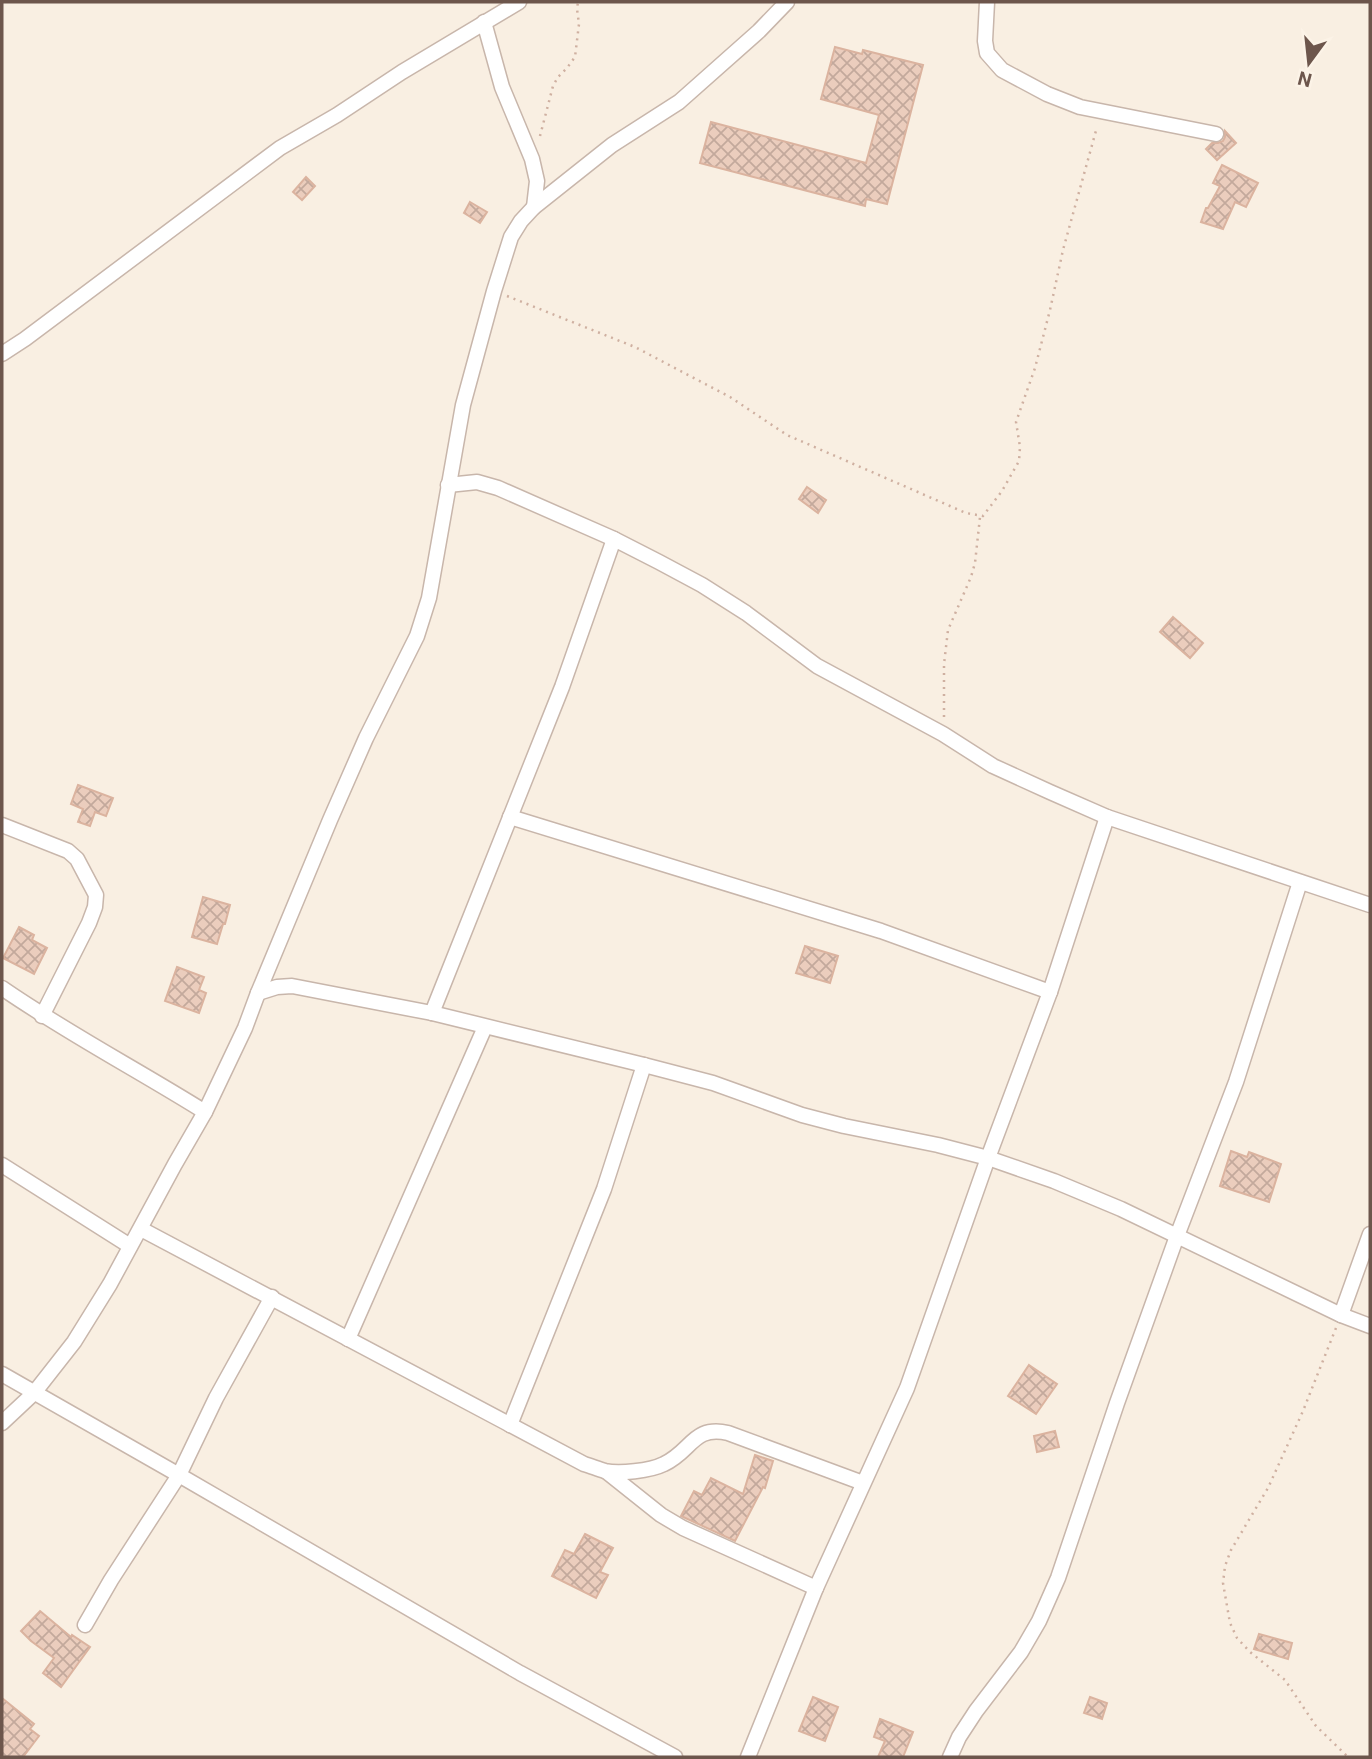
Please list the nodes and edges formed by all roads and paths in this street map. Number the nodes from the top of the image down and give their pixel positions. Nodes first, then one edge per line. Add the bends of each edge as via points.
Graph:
1 (519, 2) edge
2 (578, 2) edge
3 (787, 2) edge
4 (986, 2) edge
5 (484, 22) junction
6 (1101, 111) junction
7 (1216, 134) dead end
8 (532, 159) junction
9 (534, 207) junction
10 (494, 291) junction
11 (2, 354) edge
12 (449, 485) junction
13 (981, 517) junction
14 (614, 539) junction
15 (943, 734) junction
16 (510, 817) junction
17 (1107, 817) junction
18 (2, 825) edge
19 (1300, 883) junction
20 (1370, 905) edge
21 (2, 988) edge
22 (1050, 992) junction
23 (258, 993) junction
24 (432, 1013) junction
25 (42, 1016) junction
26 (485, 1027) junction
27 (644, 1065) junction
28 (205, 1112) junction
29 (988, 1158) junction
30 (2, 1165) edge
31 (141, 1228) junction
32 (1370, 1234) edge
33 (1177, 1236) junction
34 (130, 1246) junction
35 (272, 1297) junction
36 (1341, 1315) junction
37 (1370, 1326) edge
38 (348, 1339) junction
39 (2, 1374) edge
40 (34, 1392) junction
41 (2, 1423) edge
42 (510, 1425) junction
43 (607, 1472) junction
44 (179, 1475) junction
45 (863, 1483) junction
46 (816, 1588) junction
47 (85, 1625) dead end
48 (675, 1757) edge
49 (748, 1757) edge
50 (950, 1757) edge
51 (1348, 1757) edge

1 - 5 street
2 - 8 path via 575,57 553,86
3 - 9 street via 679,102 612,145
4 - 6 street via 987,53 1002,70 1067,103
5 - 8 street via 502,87
5 - 11 street via 280,149
6 - 7 street
6 - 13 path via 1035,368 1016,422 1019,461 1003,491
8 - 9 street via 537,181
9 - 10 street via 511,237
10 - 12 street via 463,405
10 - 13 path via 635,347 730,397 787,435
12 - 14 street via 477,482 498,488
12 - 23 street via 429,598 417,636 366,738
13 - 15 path via 971,577 947,630
14 - 15 street via 702,585 817,666
14 - 16 street
15 - 17 street via 993,766
16 - 22 street via 881,931
16 - 24 street
17 - 19 street
17 - 22 street
18 - 25 street via 68,851 78,859 96,895 89,923
19 - 20 street
19 - 33 street via 1236,1082
21 - 25 street
22 - 29 street
23 - 24 street via 292,986
23 - 28 street
24 - 26 street
25 - 28 street
26 - 27 street
26 - 38 street
27 - 29 street via 713,1083 802,1115
27 - 42 street via 604,1189
28 - 31 street
29 - 33 street via 1054,1181
29 - 45 street via 907,1388
30 - 34 street
31 - 34 street
31 - 35 street
32 - 36 street
33 - 36 street
33 - 50 street via 1039,1621
34 - 40 street via 74,1342
35 - 38 street
35 - 44 street
36 - 37 street
36 - 51 path via 1268,1488 1231,1550 1223,1583 1237,1638 1285,1680 1316,1726
38 - 42 street
39 - 40 street
40 - 41 street
40 - 44 street
42 - 43 street
43 - 45 street via 662,1465 702,1433 715,1430
43 - 46 street via 683,1528
44 - 47 street
44 - 48 street via 520,1673
45 - 46 street
46 - 49 street

